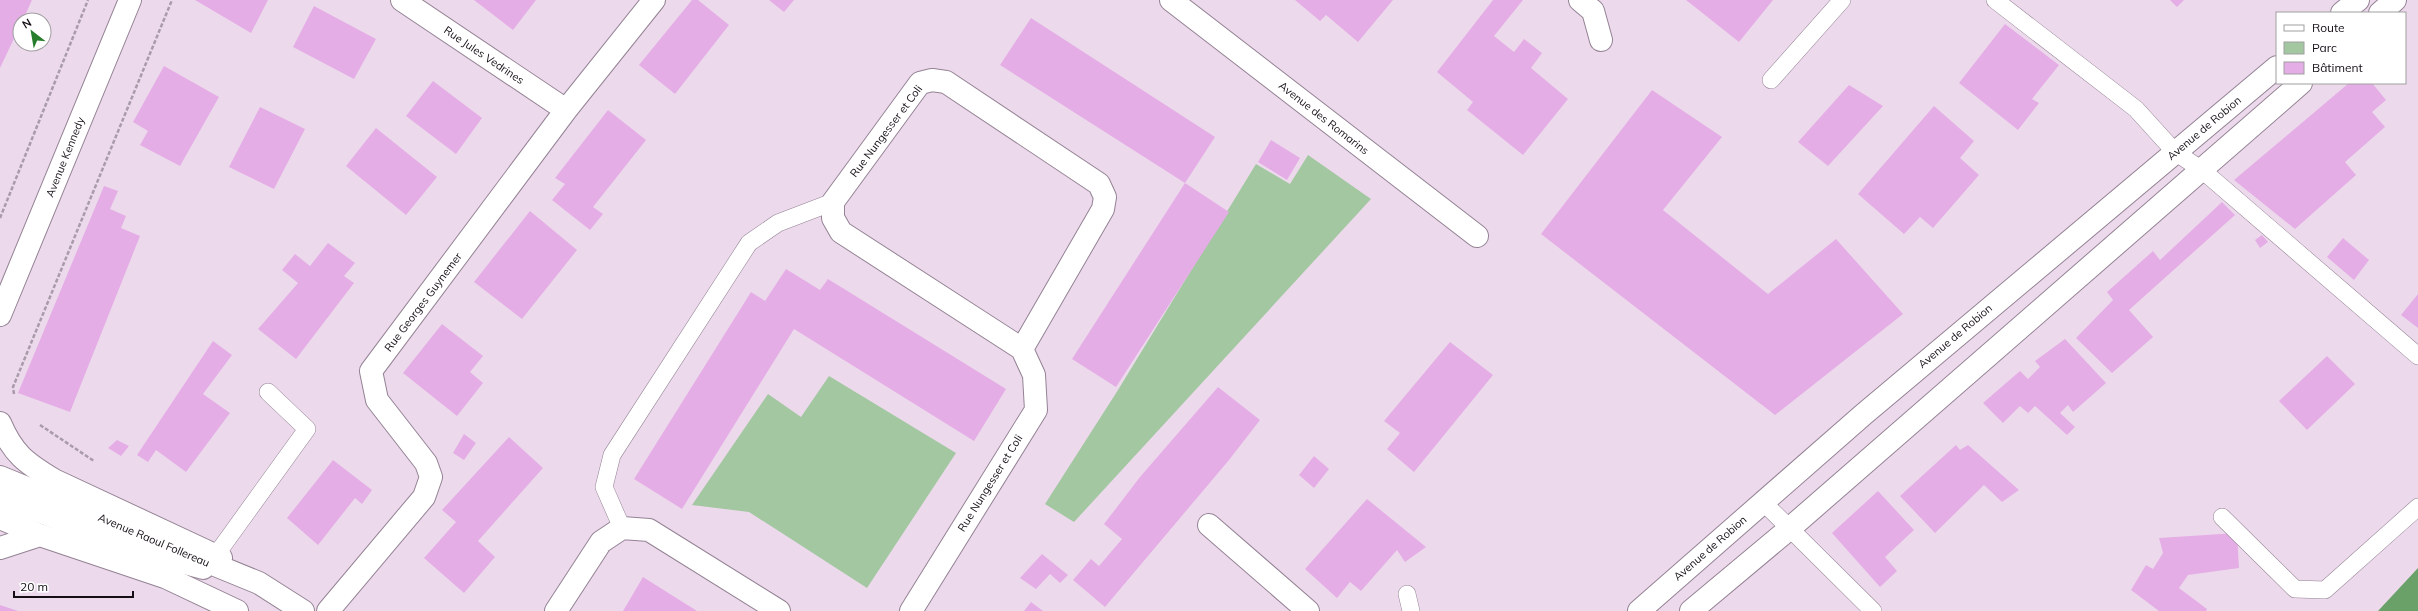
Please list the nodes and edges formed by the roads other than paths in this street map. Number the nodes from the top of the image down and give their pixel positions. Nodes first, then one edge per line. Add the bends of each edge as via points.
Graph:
1 (130, 0) edge
2 (402, 0) edge
3 (654, 0) edge
4 (1171, 0) edge
5 (1580, 0) edge
6 (1842, 0) edge
7 (1995, 0) edge
8 (2358, 0) edge
9 (2395, 0) edge
10 (2343, 12) edge
11 (2381, 12) edge
12 (1601, 40) dead end
13 (2276, 68) edge
14 (1771, 80) dead end
15 (2300, 84) edge
16 (566, 110) junction
17 (2175, 152) junction
18 (2202, 170) junction
19 (833, 202) junction
20 (1477, 236) dead end
21 (0, 315) edge
22 (1022, 349) junction
23 (2418, 356) edge
24 (268, 392) dead end
25 (0, 423) edge
26 (0, 477) edge
27 (0, 497) edge
28 (1763, 502) junction
29 (2418, 507) edge
30 (2222, 517) dead end
31 (0, 518) edge
32 (1209, 525) dead end
33 (622, 528) junction
34 (1789, 529) junction
35 (40, 535) junction
36 (0, 548) edge
37 (216, 555) junction
38 (259, 583) junction
39 (1406, 594) dead end
40 (237, 611) edge
41 (303, 611) edge
42 (328, 611) edge
43 (556, 611) edge
44 (779, 611) edge
45 (911, 611) edge
46 (1308, 611) edge
47 (1411, 611) edge
48 (1638, 611) edge
49 (1691, 611) edge
50 (1873, 611) edge

1 - 21 street, Avenue Kennedy
2 - 16 street, Rue Jules Vedrines
3 - 16 street, Rue Georges Guynemer
4 - 20 street, Avenue des Romarins
5 - 12 street via 1593,11
6 - 14 lane
7 - 17 lane via 2136,109
8 - 10 street
9 - 11 street
13 - 17 street, Avenue de Robion
15 - 18 street
16 - 42 street, Rue Georges Guynemer via 371,371 377,400 426,463 431,477 424,497
17 - 18 lane
17 - 28 street, Avenue de Robion
18 - 23 lane
18 - 34 street
19 - 22 street via 833,218 841,232
19 - 22 street, Rue Nungesser et Coli via 920,83 932,80 946,82 1099,184 1105,197 1103,209
19 - 33 lane via 778,224 750,243 616,448 604,487
22 - 45 street, Rue Nungesser et Coli via 1034,375 1036,410
24 - 37 lane via 306,429
25 - 37 street via 16,453 54,480
26 - 38 street, Avenue Raoul Follereau
27 - 38 street via 166,558
28 - 34 lane
28 - 48 street, Avenue de Robion
29 - 30 lane via 2325,590 2295,588
31 - 35 street
32 - 46 street
33 - 43 street via 601,542
33 - 44 street via 649,530
34 - 49 street
34 - 50 lane
35 - 36 street
35 - 40 street via 165,577
37 - 38 street
38 - 41 street, Avenue Raoul Follereau
39 - 47 lane

